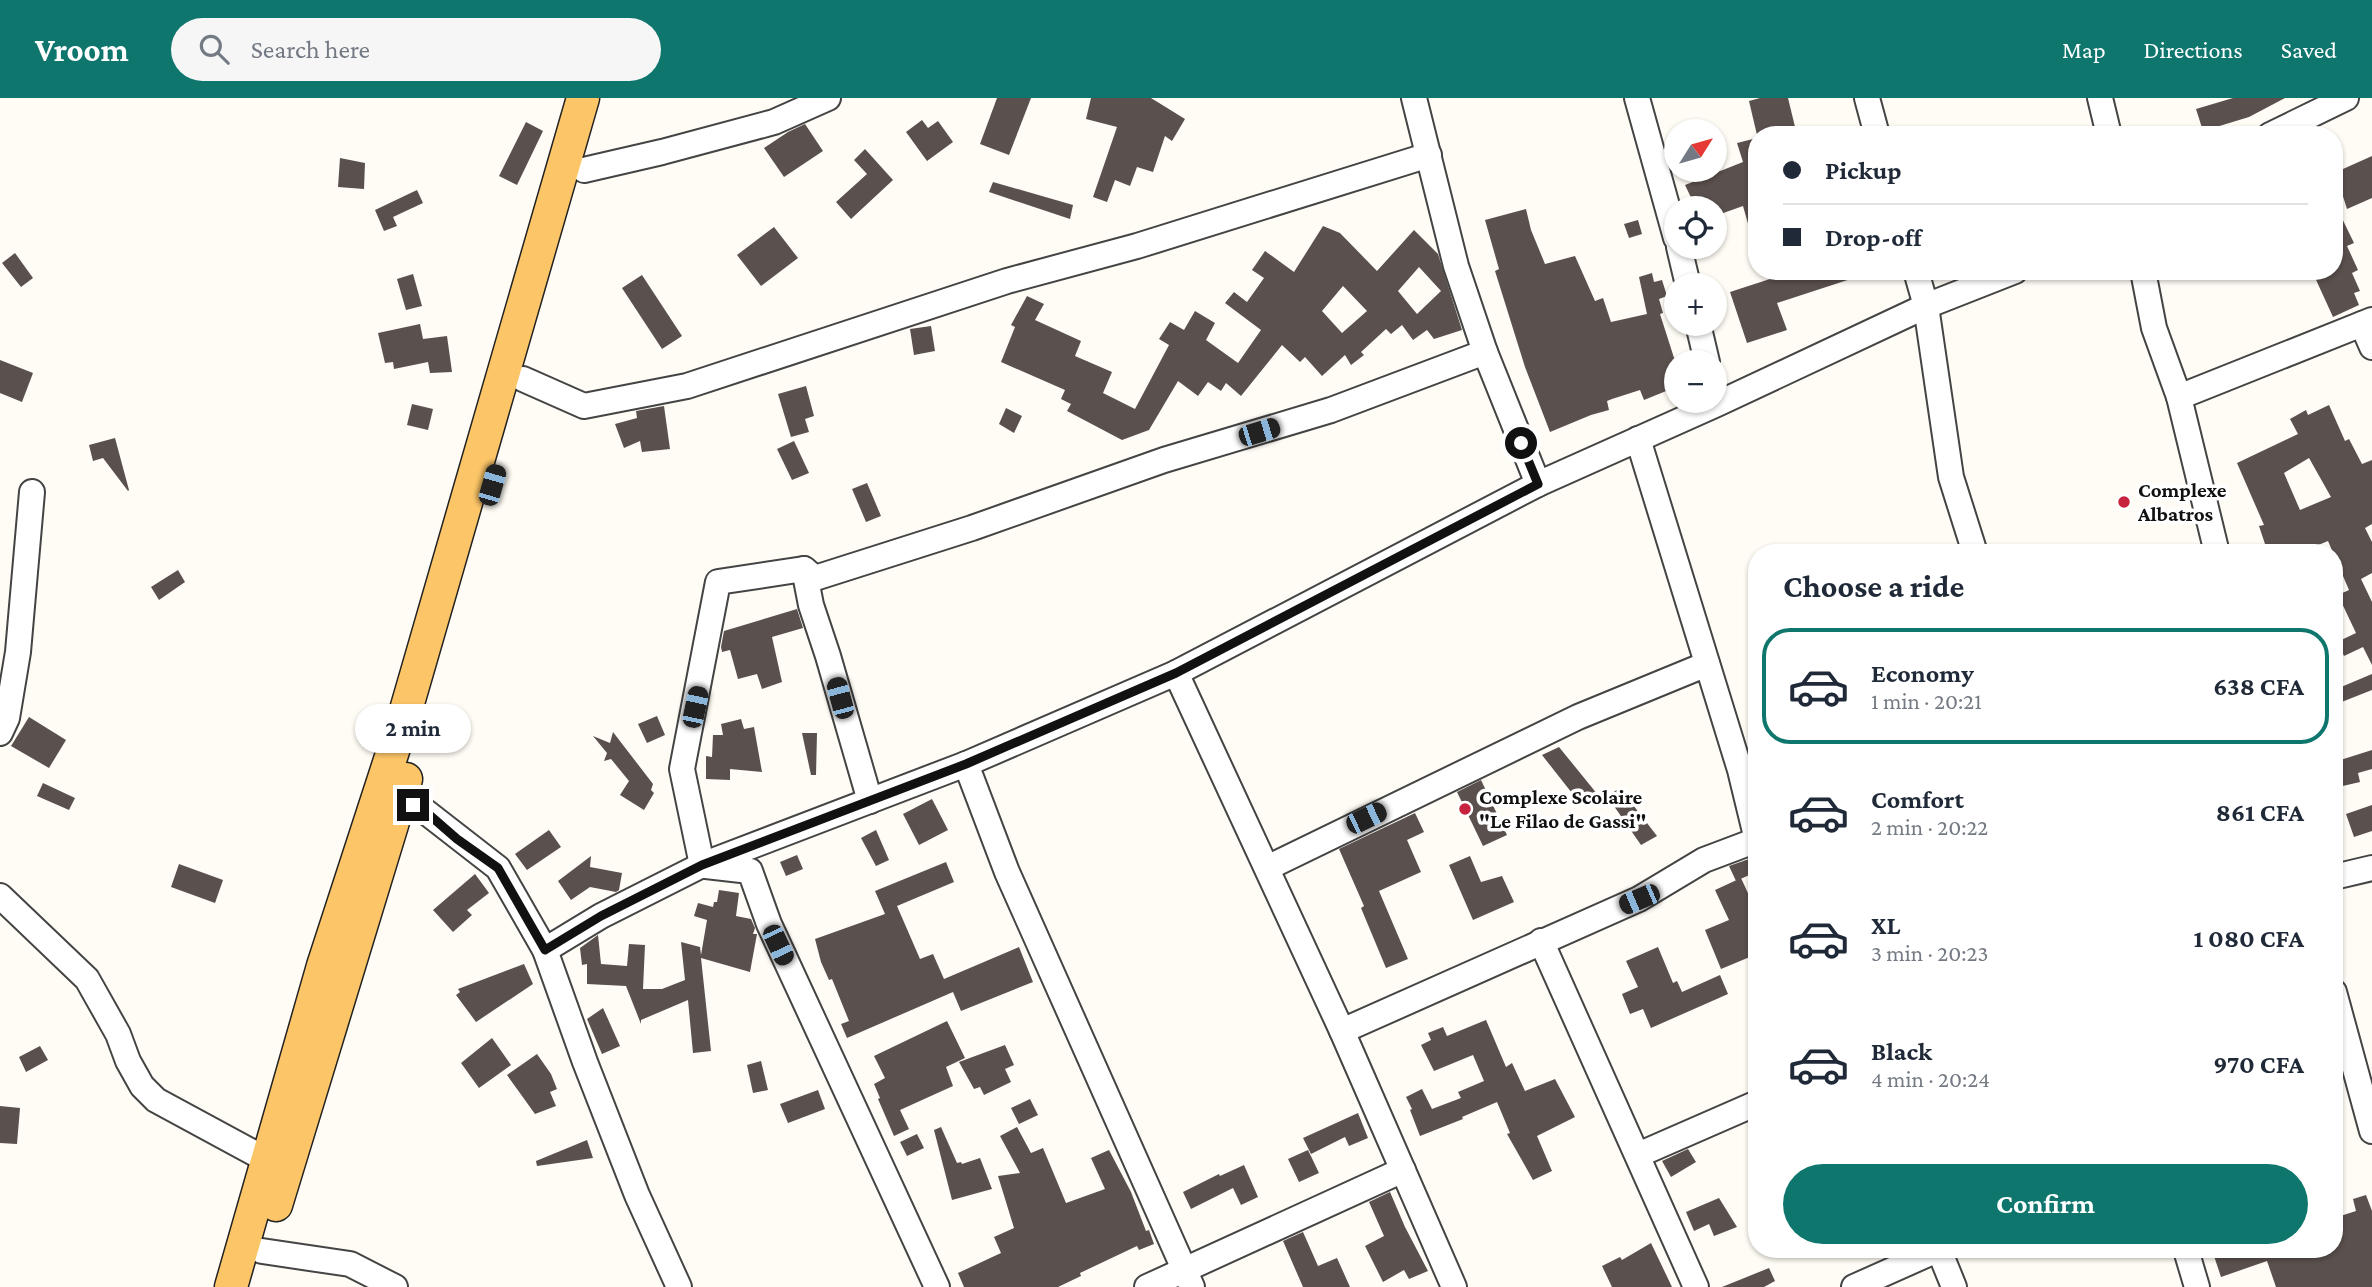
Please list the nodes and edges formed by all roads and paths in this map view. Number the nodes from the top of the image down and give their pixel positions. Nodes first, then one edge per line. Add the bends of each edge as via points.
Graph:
1 (583, 98) edge
2 (606, 98) edge
3 (828, 98) edge
4 (1414, 98) edge
5 (1637, 98) edge
6 (1867, 98) edge
7 (2100, 98) edge
8 (2338, 100) edge
9 (1875, 126) edge
10 (2107, 126) edge
11 (2287, 126) edge
12 (1429, 155) junction
13 (584, 170) junction
14 (1664, 196) edge
15 (1919, 280) edge
16 (1992, 280) edge
17 (2145, 280) edge
18 (1926, 306) junction
19 (2369, 330) edge
20 (1485, 352) junction
21 (523, 379) junction
22 (1727, 395) edge
23 (2179, 397) junction
24 (1690, 413) edge
25 (1638, 439) junction
26 (1538, 484) junction
27 (32, 492) dead end
28 (1972, 544) edge
29 (2215, 544) edge
30 (804, 569) junction
31 (437, 640) junction
32 (1707, 664) junction
33 (1176, 673) junction
34 (0, 733) edge
35 (966, 764) junction
36 (400, 798) junction
37 (870, 801) junction
38 (1748, 803) edge
39 (1748, 843) edge
40 (702, 865) junction
41 (1267, 868) junction
42 (2372, 868) edge
43 (2343, 875) edge
44 (0, 896) edge
45 (1541, 941) junction
46 (545, 950) junction
47 (2343, 1021) edge
48 (1342, 1031) junction
49 (2369, 1103) edge
50 (1748, 1107) edge
51 (2372, 1131) edge
52 (1639, 1155) junction
53 (267, 1160) junction
54 (1403, 1170) junction
55 (262, 1251) junction
56 (1920, 1258) edge
57 (1941, 1258) edge
58 (2188, 1258) edge
59 (1189, 1279) edge
60 (231, 1287) edge
61 (253, 1287) edge
62 (395, 1287) edge
63 (679, 1287) edge
64 (937, 1287) edge
65 (1147, 1287) edge
66 (1454, 1287) edge
67 (1696, 1287) edge
68 (1854, 1287) edge
69 (1954, 1287) edge
70 (2197, 1287) edge

1 - 31 main road
2 - 13 main road
3 - 13 street via 774,122
4 - 12 street
5 - 14 street
6 - 9 street
7 - 10 street
8 - 11 street
12 - 20 street via 1456,266
12 - 21 street via 1137,247 1007,281 687,386 584,405
13 - 21 main road
15 - 18 street
16 - 18 street
17 - 23 street via 2154,328
18 - 22 street
18 - 28 street via 1951,477
19 - 23 street
20 - 26 street
20 - 30 street via 1331,410 1164,460 972,528 815,578
21 - 31 main road
23 - 29 street
24 - 25 street
25 - 26 street
25 - 32 street
26 - 33 street
27 - 34 street via 18,652 7,718
30 - 37 street
30 - 40 street via 718,582 682,769
31 - 36 main road
31 - 53 main road via 404,717 323,966
32 - 38 street
32 - 41 street via 1578,717
33 - 35 street
33 - 41 street
35 - 37 street
35 - 59 street via 1007,872
36 - 46 street via 426,812 498,868
36 - 55 main road
37 - 40 street
39 - 45 street via 1704,860 1639,899
40 - 46 street
40 - 64 street via 750,871 769,924
41 - 48 street
42 - 43 street
44 - 53 street via 87,979 137,1078 156,1100
45 - 48 street
45 - 52 street
46 - 63 street via 637,1195
47 - 49 street
48 - 54 street
49 - 51 street
50 - 52 street
52 - 67 street
53 - 60 main road
54 - 59 street
54 - 66 street
55 - 61 main road
55 - 62 street via 350,1264
56 - 68 street
57 - 69 street
58 - 70 street
59 - 65 street

